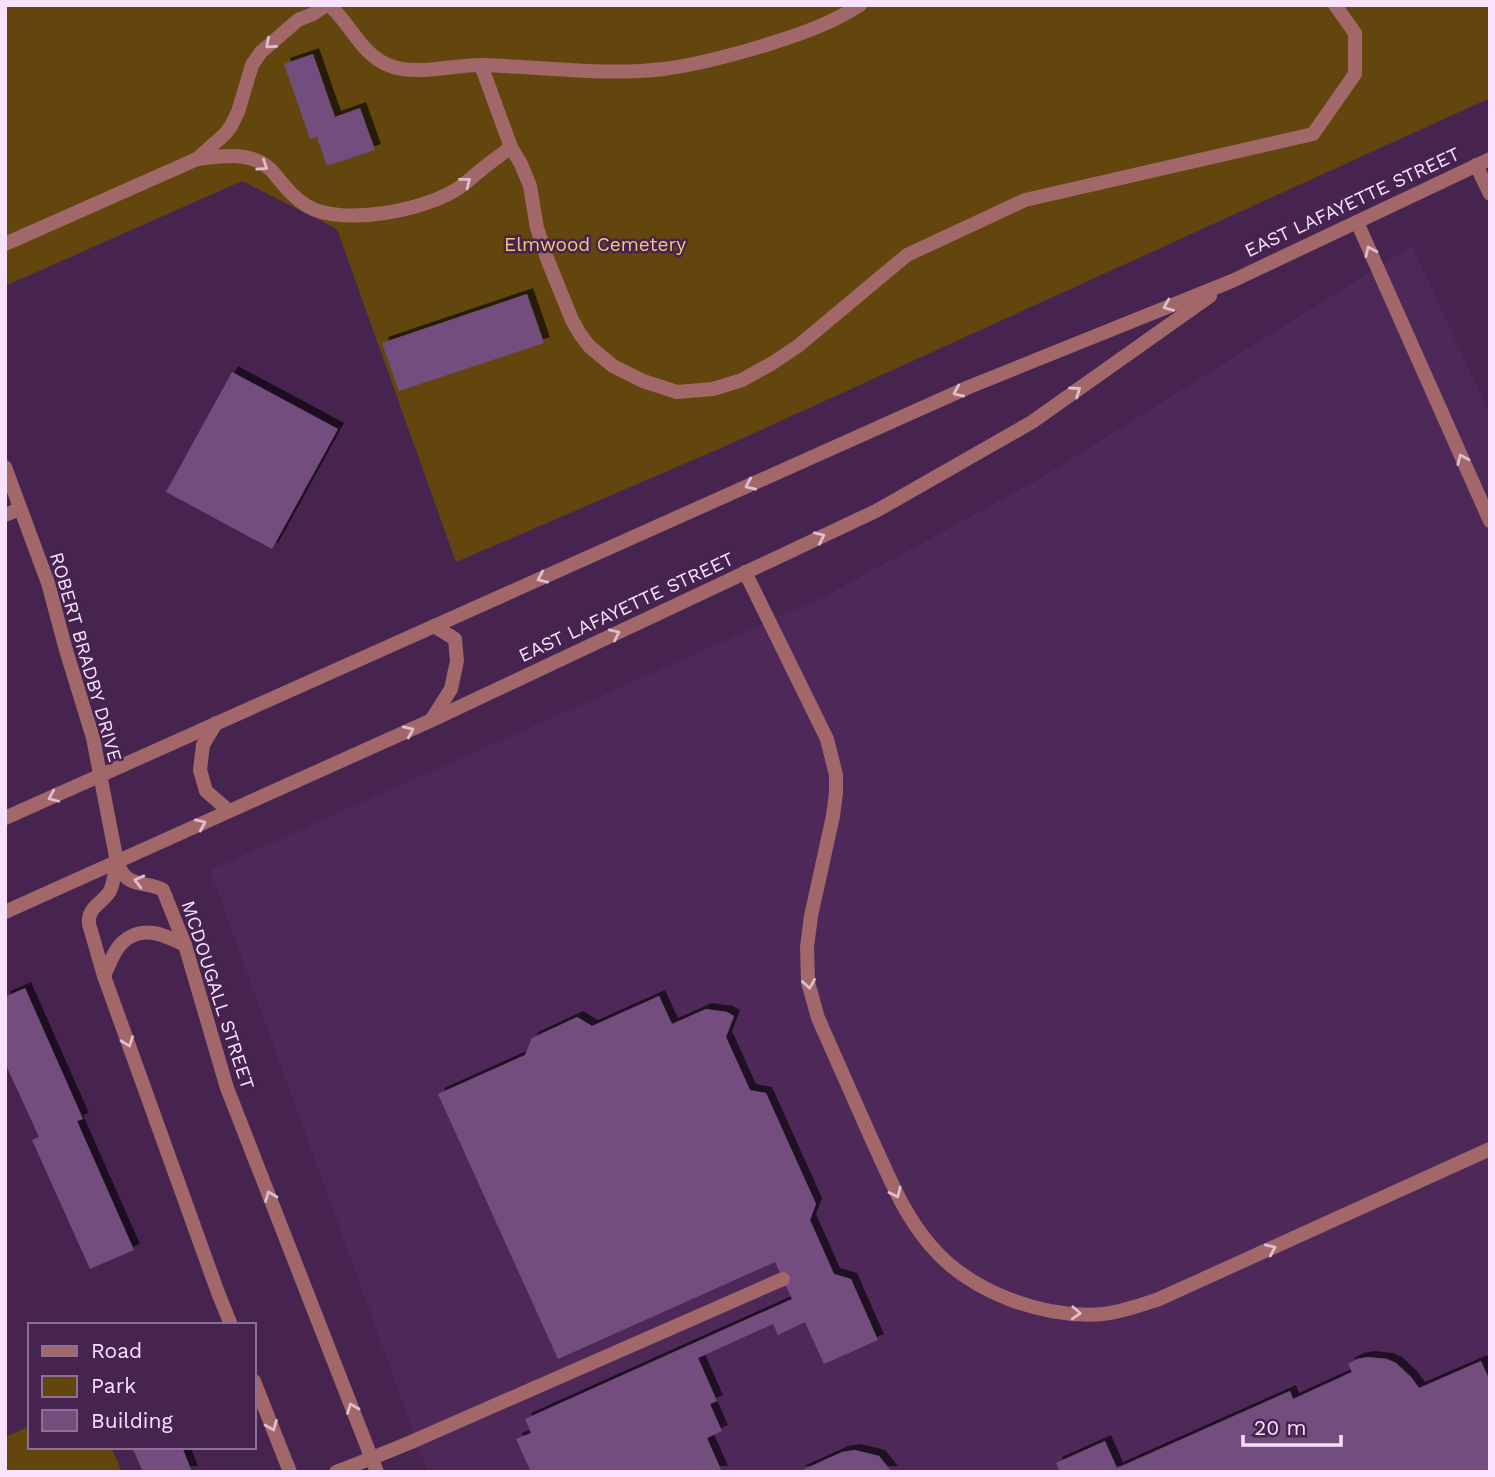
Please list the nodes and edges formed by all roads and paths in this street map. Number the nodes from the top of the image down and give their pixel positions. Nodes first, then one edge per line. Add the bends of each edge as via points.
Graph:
1 (328, 5) edge
2 (860, 5) edge
3 (1335, 5) edge
4 (481, 65) junction
5 (510, 147) junction
6 (197, 159) junction
7 (1483, 162) edge
8 (1490, 194) edge
9 (1357, 222) junction
10 (5, 244) edge
11 (1231, 281) junction
12 (5, 467) edge
13 (20, 509) junction
14 (5, 515) edge
15 (1490, 521) edge
16 (745, 572) junction
17 (434, 626) junction
18 (432, 720) junction
19 (216, 723) junction
20 (100, 776) junction
21 (229, 811) junction
22 (5, 818) edge
23 (117, 862) junction
24 (5, 912) edge
25 (185, 945) junction
26 (104, 976) junction
27 (1490, 1149) edge
28 (783, 1279) dead end
29 (230, 1323) edge
30 (256, 1386) edge
31 (374, 1465) edge
32 (290, 1472) edge
33 (336, 1472) edge

1 - 4 street via 345,20 365,50 390,66 414,70
1 -> 6 street via 298,20 261,52 231,126
2 - 4 street via 788,38 727,57 663,69 593,71
3 - 5 street via 1354,33 1355,74 1313,134 1025,200 907,255 771,365 713,389 677,392 643,381 613,366 589,346 572,320 548,261 530,186
4 - 5 street
6 -> 5 street via 248,158 272,171 309,208 355,216 402,210 448,194
6 - 10 street
7 - 8 street
7 - 9 street, EAST LAFAYETTE STREET
9 - 11 street, EAST LAFAYETTE STREET
15 -> 9 street
16 -> 11 street, EAST LAFAYETTE STREET via 876,510 1032,422
11 -> 17 street, EAST LAFAYETTE STREET via 969,387
12 - 13 street, ROBERT BRADBY DRIVE
13 - 14 street
13 - 20 street, ROBERT BRADBY DRIVE via 48,583
18 -> 16 street, EAST LAFAYETTE STREET
16 -> 27 street via 819,722 836,775 833,816 807,947 812,1001 900,1201 917,1229 949,1264 1021,1304 1103,1314 1159,1299
17 - 18 street via 455,639 457,661 451,689
17 - 19 street, EAST LAFAYETTE STREET
21 -> 18 street, EAST LAFAYETTE STREET
19 - 20 street, EAST LAFAYETTE STREET
19 - 21 street via 203,745 200,770 206,791
20 -> 22 street, EAST LAFAYETTE STREET
20 - 23 street, ROBERT BRADBY DRIVE
23 -> 21 street, EAST LAFAYETTE STREET
23 - 24 street, EAST LAFAYETTE STREET
25 -> 23 street, MCDOUGALL STREET via 163,890 127,878
23 - 26 street via 109,892 88,918
25 - 26 street via 151,931 136,934 122,942
31 -> 25 street, MCDOUGALL STREET via 228,1088
26 -> 29 street
28 - 31 street via 422,1437
30 -> 32 street
31 - 33 street

